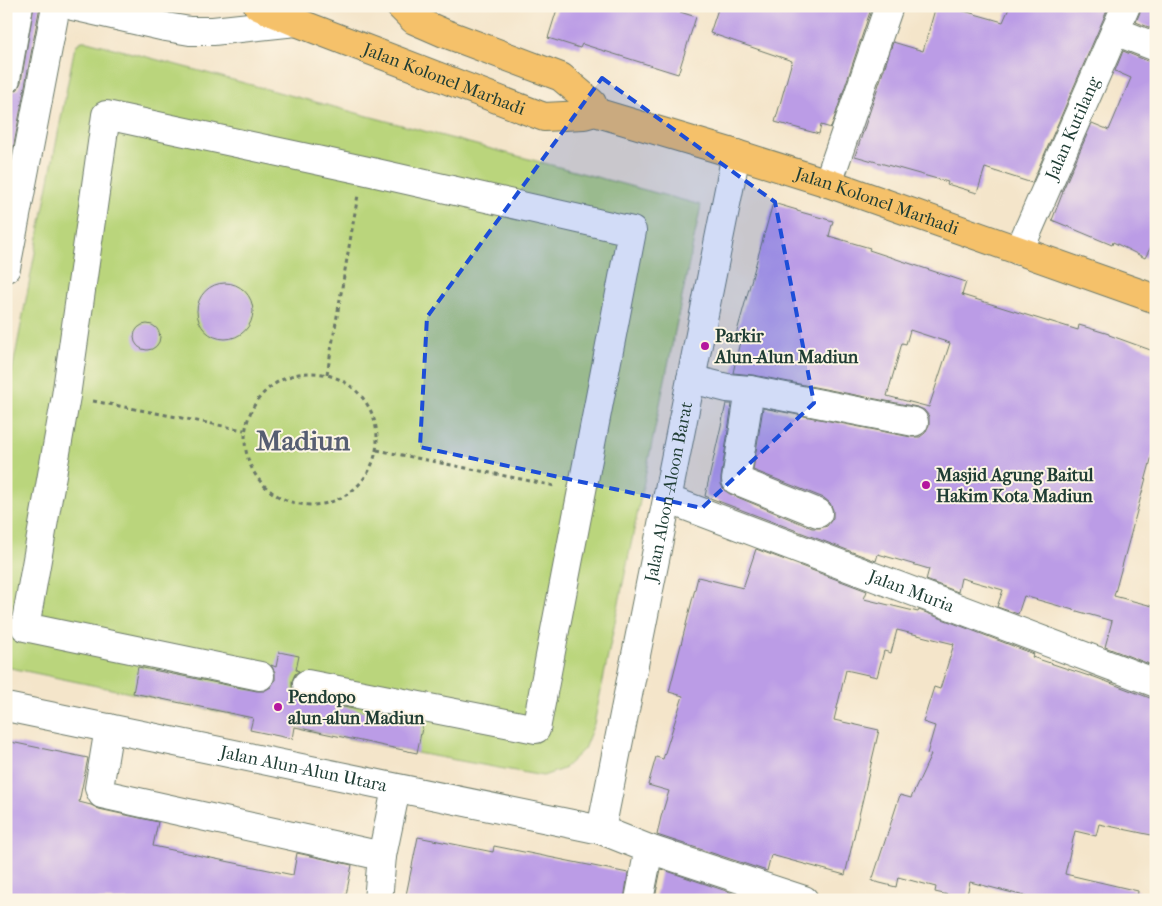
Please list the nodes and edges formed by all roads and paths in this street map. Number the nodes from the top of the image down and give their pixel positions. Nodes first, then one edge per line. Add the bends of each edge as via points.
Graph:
1 (19, 6) edge
2 (56, 6) edge
3 (73, 6) edge
4 (258, 6) edge
5 (400, 6) edge
6 (889, 6) edge
7 (1126, 6) edge
8 (296, 22) junction
9 (1115, 31) junction
10 (1156, 47) edge
11 (6, 79) edge
12 (595, 112) junction
13 (736, 154) junction
14 (363, 170) junction
15 (828, 183) junction
16 (1019, 251) junction
17 (6, 268) edge
18 (1156, 298) edge
19 (327, 374) junction
20 (691, 379) junction
21 (750, 390) junction
22 (66, 396) junction
23 (914, 422) dead end
24 (244, 430) junction
25 (377, 450) junction
26 (583, 491) junction
27 (667, 500) junction
28 (818, 513) dead end
29 (260, 676) dead end
30 (1156, 683) edge
31 (307, 684) dead end
32 (6, 707) edge
33 (109, 728) junction
34 (396, 788) junction
35 (601, 830) junction
36 (649, 849) junction
37 (382, 856) junction
38 (378, 900) edge
39 (638, 900) edge
40 (804, 900) edge

1 - 11 street
2 - 17 street
3 - 8 street via 190,31
4 - 8 main road, Jalan Kolonel Marhadi
5 - 12 main road via 414,20 561,77 592,103
6 - 15 street
7 - 9 street, Jalan Kutilang
8 - 12 main road, Jalan Kolonel Marhadi via 544,117
9 - 10 street
9 - 16 street, Jalan Kutilang
12 - 13 main road, Jalan Kolonel Marhadi
13 - 15 main road, Jalan Kolonel Marhadi
13 - 20 street, Jalan Aloon-Aloon Barat
14 - 19 path
14 - 22 street via 106,115
14 - 26 street via 632,231
15 - 16 main road, Jalan Kolonel Marhadi
16 - 18 main road, Jalan Kolonel Marhadi
19 - 24 path via 311,372 280,379 256,400
19 - 25 path via 343,380 367,402 378,433
20 - 21 street
20 - 27 street, Jalan Aloon-Aloon Barat
21 - 23 street
21 - 28 street via 736,480
22 - 24 path
22 - 29 street via 25,627
24 - 25 path via 244,446 255,475 278,497 293,503 325,504 353,490 364,479
25 - 26 path
26 - 31 street via 536,729
27 - 30 street, Jalan Muria
27 - 35 street, Jalan Aloon-Aloon Barat
32 - 33 street, Jalan Alun-Alun Utara
33 - 34 street, Jalan Alun-Alun Utara
33 - 37 street via 100,788 102,794
34 - 35 street, Jalan Alun-Alun Utara
34 - 37 street
35 - 36 street, Jalan Alun-Alun Utara
36 - 39 street
36 - 40 street, Jalan Alun-Alun Utara
37 - 38 street

